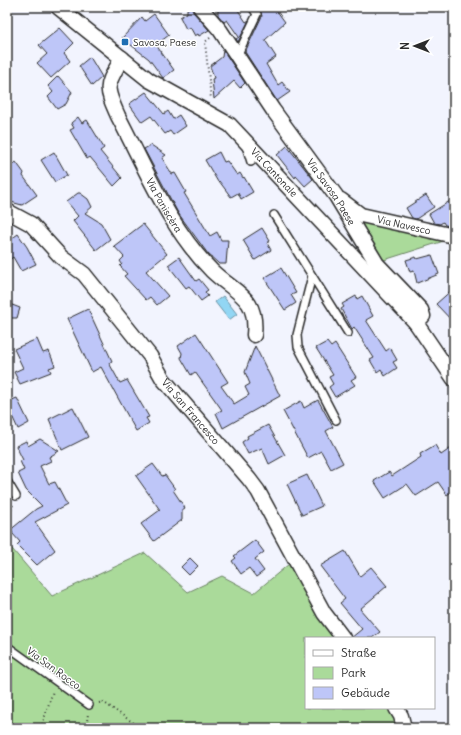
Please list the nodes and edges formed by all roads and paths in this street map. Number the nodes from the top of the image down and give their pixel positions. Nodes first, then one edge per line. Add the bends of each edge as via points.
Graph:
1 (58, 7) edge
2 (200, 7) edge
3 (252, 7) edge
4 (220, 30) junction
5 (237, 56) junction
6 (122, 58) junction
7 (213, 101) dead end
8 (244, 140) junction
9 (251, 162) dead end
10 (336, 196) junction
11 (7, 212) edge
12 (274, 215) dead end
13 (454, 236) edge
14 (312, 276) junction
15 (416, 323) junction
16 (348, 333) dead end
17 (254, 335) dead end
18 (454, 379) edge
19 (336, 420) dead end
20 (7, 481) edge
21 (16, 496) joint
22 (7, 521) edge
23 (342, 637) edge
24 (7, 646) edge
25 (56, 682) junction
26 (89, 705) junction
27 (397, 709) edge
28 (41, 728) edge
29 (86, 728) edge
30 (141, 728) edge
31 (404, 728) edge

1 - 6 street, Via Cantonale
2 - 4 street, Via Savosa Paese
3 - 5 lane via 257,14
4 - 5 street, Via Savosa Paese
4 - 7 path via 205,42
5 - 10 street, Via Savosa Paese
6 - 8 street, Via Cantonale via 149,80 230,125
6 - 17 street, Via Paniscèra via 107,84 118,116 178,231 213,271 248,302 256,321
8 - 9 lane
8 - 15 street, Via Cantonale
10 - 13 street, Via Navesco via 361,215
10 - 15 street, Via Savosa Paese via 377,264 421,310 422,316
11 - 23 street, Via San Francesco via 31,224 61,257 84,274 150,356 163,378 249,479 262,498 324,613
12 - 14 lane
14 - 16 lane
14 - 19 lane via 297,335 298,347
15 - 18 street, Via Cantonale
20 - 21 lane
21 - 22 path
24 - 25 lane, Via San Rocco
25 - 26 lane, Via San Rocco
25 - 28 path
26 - 29 path
26 - 30 path via 103,702
27 - 31 street

